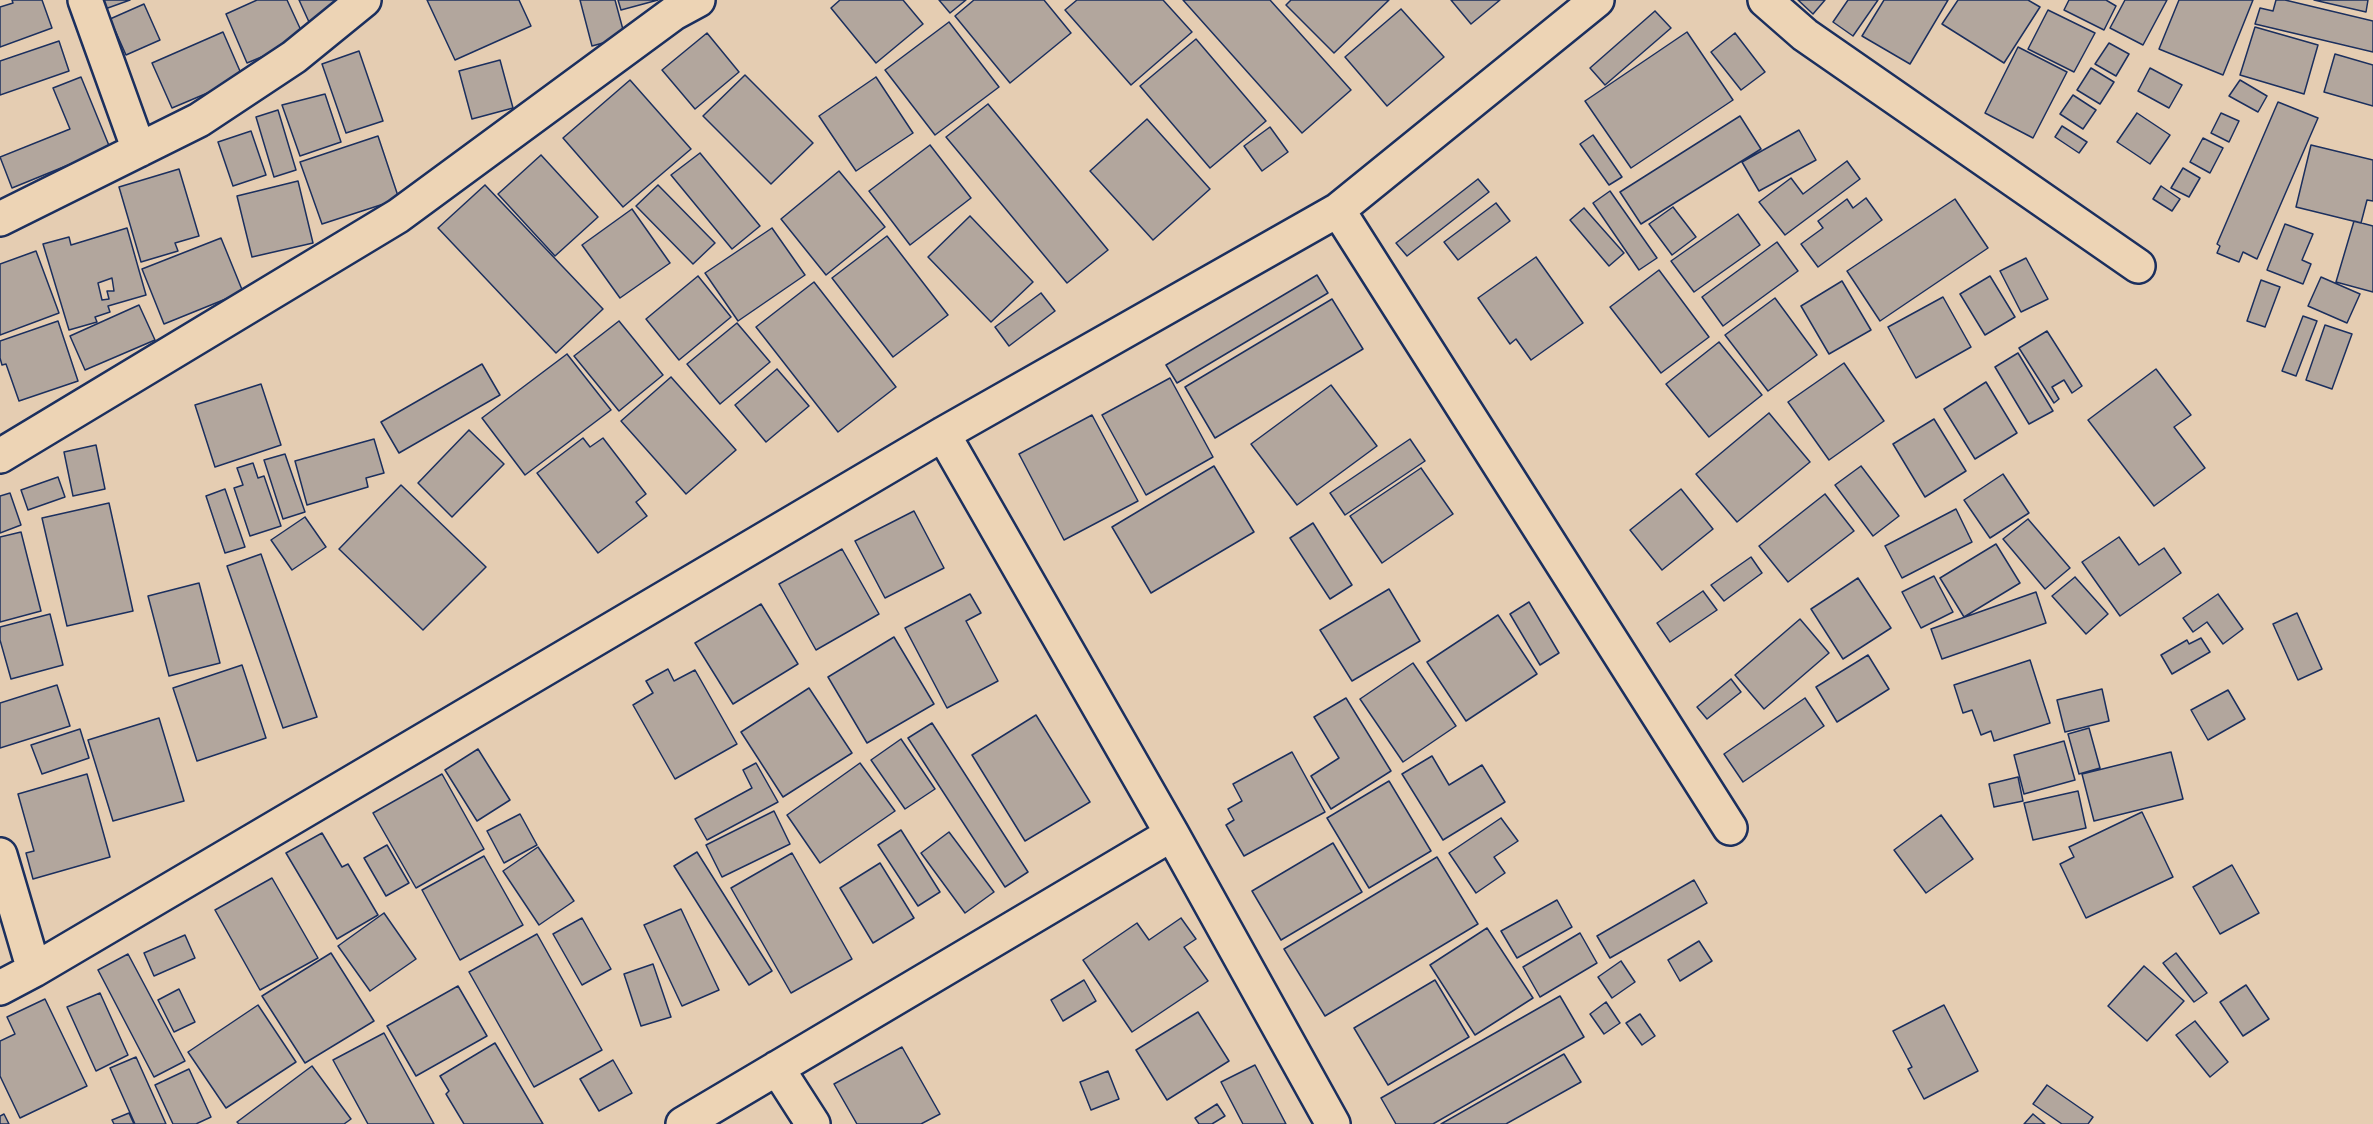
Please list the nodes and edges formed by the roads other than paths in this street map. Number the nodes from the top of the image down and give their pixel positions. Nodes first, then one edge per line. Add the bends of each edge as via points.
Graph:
1 (85, 0) edge
2 (364, 0) edge
3 (698, 0) edge
4 (1597, 0) edge
5 (1765, 0) edge
6 (139, 150) junction
7 (1338, 210) junction
8 (0, 219) edge
9 (2138, 266) dead end
10 (943, 434) junction
11 (0, 456) edge
12 (1730, 828) dead end
13 (1172, 834) junction
14 (0, 855) edge
15 (34, 970) junction
16 (0, 988) edge
17 (777, 1068) junction
18 (683, 1124) edge
19 (813, 1124) edge
20 (1333, 1124) edge

1 - 6 street
2 - 6 street via 294,57 199,120
3 - 11 street via 674,13 398,216
4 - 7 street
5 - 9 street via 1805,35
6 - 8 street
7 - 10 street
7 - 12 street
10 - 13 street
10 - 15 street
13 - 17 street
13 - 20 street
14 - 15 street
15 - 16 street
17 - 18 street
17 - 19 street

